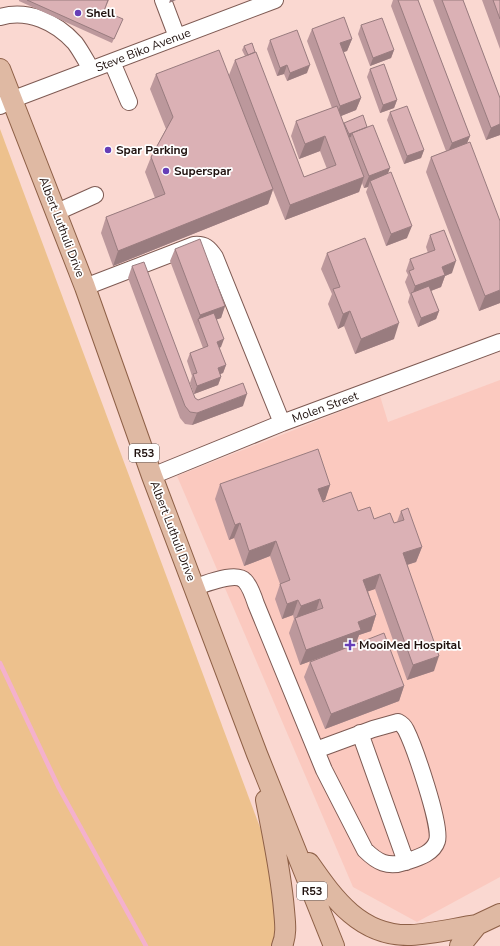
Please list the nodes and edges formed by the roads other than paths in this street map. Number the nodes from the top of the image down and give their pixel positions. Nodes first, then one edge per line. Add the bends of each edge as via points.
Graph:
1 (163, 0) edge
2 (275, 0) edge
3 (0, 17) edge
4 (177, 37) junction
5 (112, 62) junction
6 (0, 69) edge
7 (91, 69) junction
8 (129, 102) dead end
9 (6, 103) edge
10 (95, 195) dead end
11 (56, 212) junction
12 (85, 287) junction
13 (500, 342) edge
14 (282, 423) junction
15 (152, 476) junction
16 (195, 587) junction
17 (360, 734) junction
18 (316, 750) junction
19 (257, 754) junction
20 (290, 837) junction
21 (406, 862) junction
22 (500, 914) edge
23 (477, 925) junction
24 (282, 946) edge
25 (334, 946) edge
26 (422, 946) edge
27 (460, 946) edge

1 - 4 street
2 - 4 street, Steve Biko Avenue
3 - 7 street via 23,14 44,20 60,29 75,44
4 - 5 street, Steve Biko Avenue
5 - 7 street, Steve Biko Avenue
5 - 8 street
6 - 9 main road, Albert Luthuli Drive / R53
7 - 9 street, Steve Biko Avenue
9 - 11 main road, Albert Luthuli Drive / R53
10 - 11 street
11 - 12 main road, Albert Luthuli Drive / R53
12 - 14 street via 194,245 200,244 210,249
12 - 15 main road, Albert Luthuli Drive / R53
13 - 14 street, Molen Street
14 - 15 street, Molen Street
15 - 16 main road, Albert Luthuli Drive / R53
16 - 18 street via 228,578 237,577 246,581
16 - 19 main road, Albert Luthuli Drive / R53
17 - 18 street
17 - 21 street
17 - 21 street via 398,722 406,729 415,754 432,805 438,840 429,852
18 - 21 street via 365,850 374,860 383,863
19 - 20 main road, Albert Luthuli Drive / R53
19 - 24 main road via 282,882 286,928
20 - 23 main road via 346,911 365,925 397,935
20 - 25 main road, Albert Luthuli Drive / R53
22 - 23 main road
23 - 26 main road
23 - 27 main road

